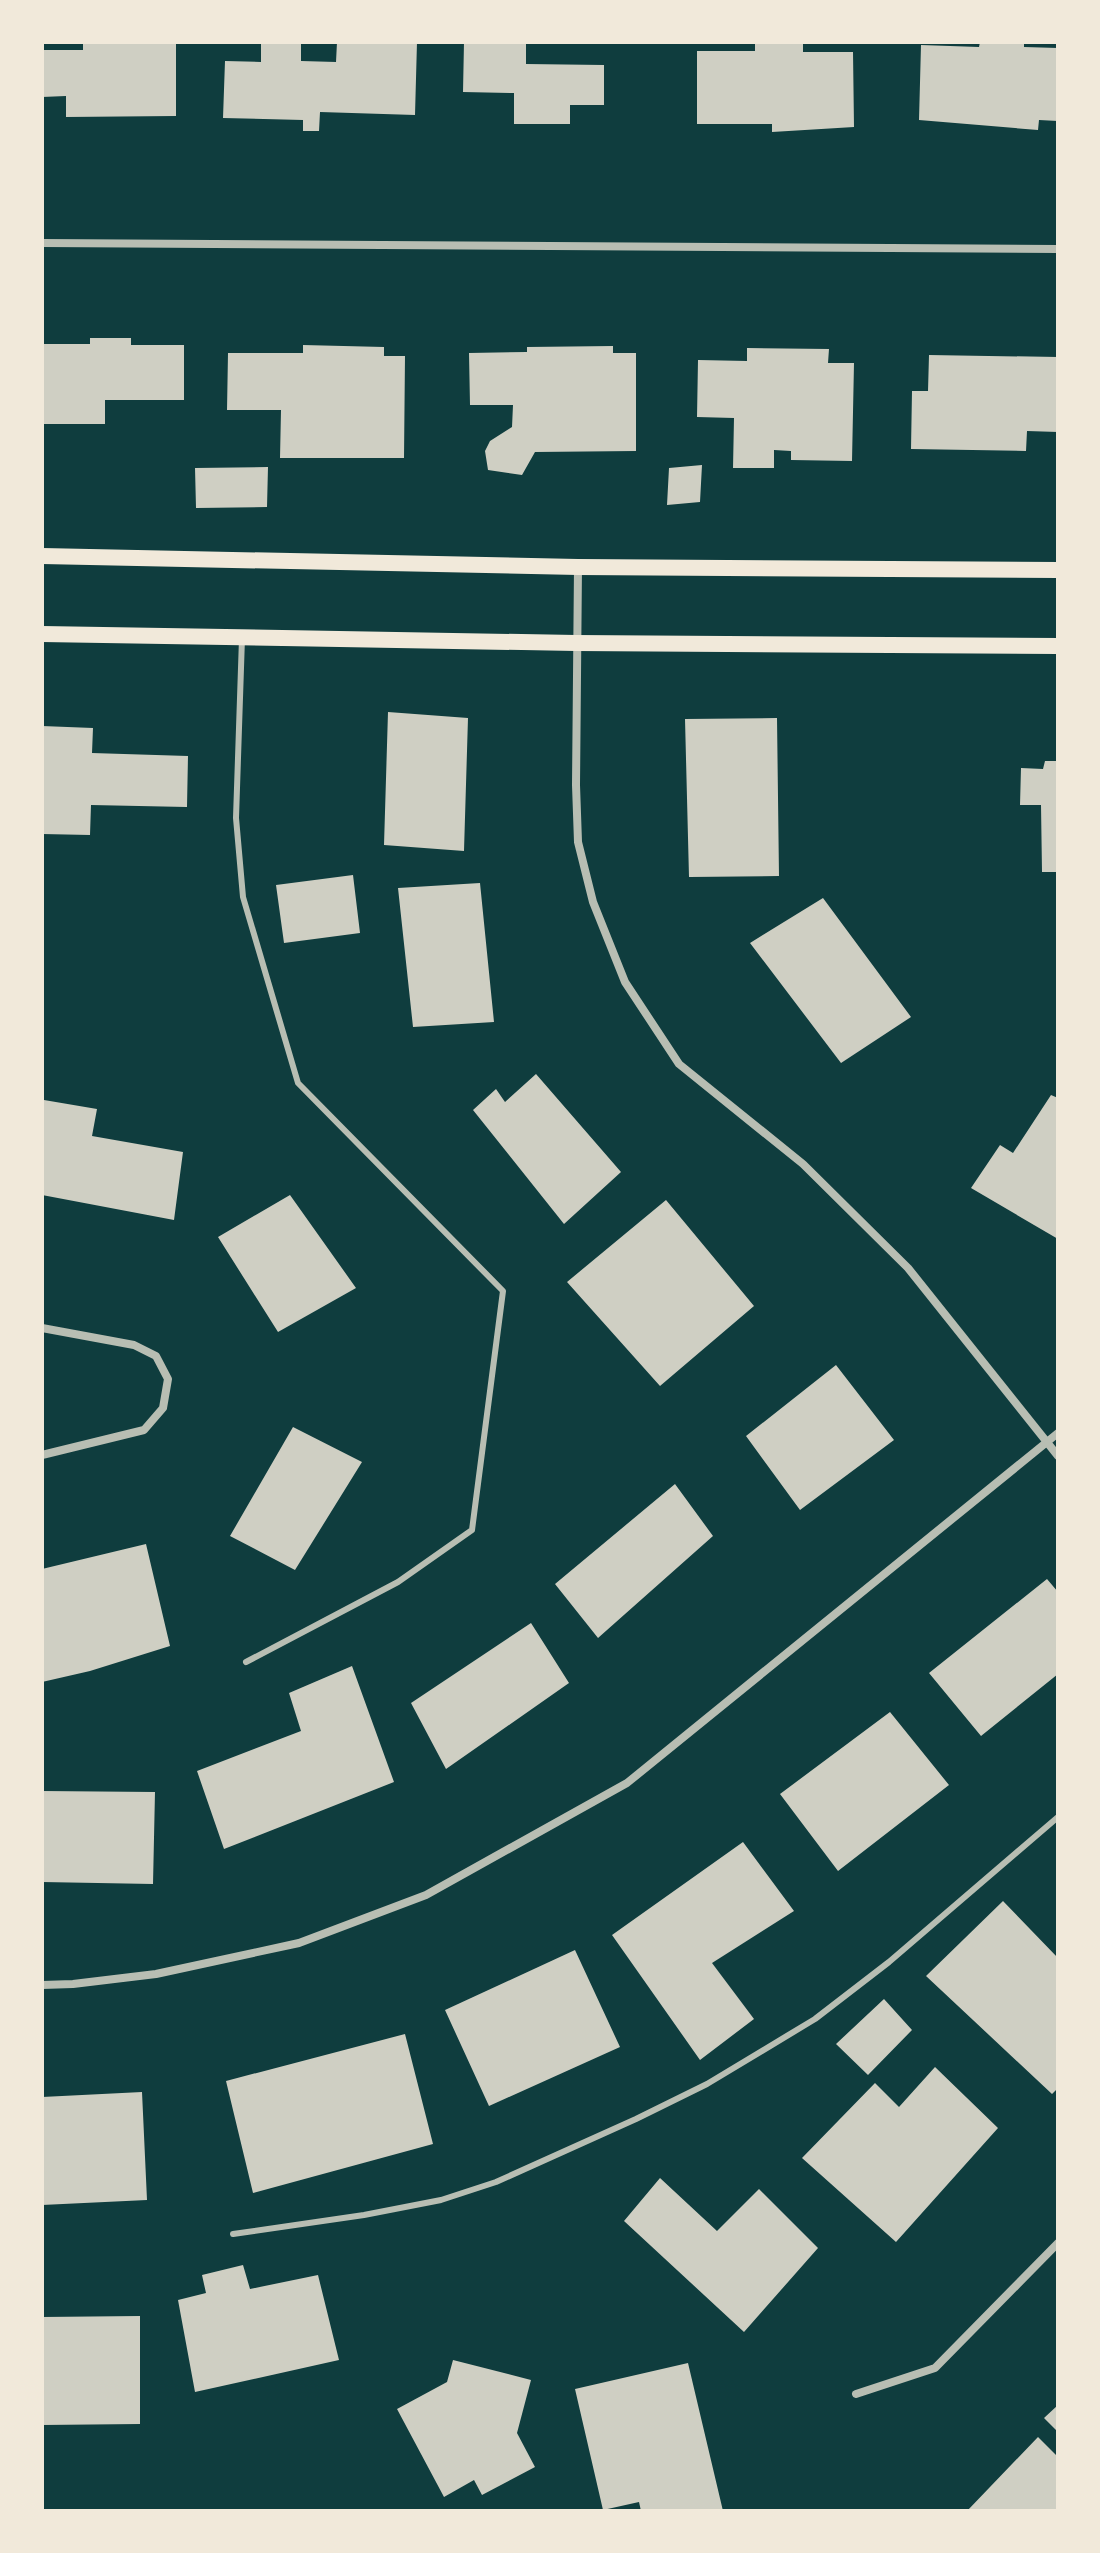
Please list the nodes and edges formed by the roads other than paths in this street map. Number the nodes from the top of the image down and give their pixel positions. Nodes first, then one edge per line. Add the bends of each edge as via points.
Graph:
1 (42, 243) edge
2 (1058, 249) edge
3 (42, 556) edge
4 (578, 567) junction
5 (1058, 570) edge
6 (42, 634) edge
7 (242, 638) junction
8 (576, 643) junction
9 (1058, 646) edge
10 (42, 1328) edge
11 (1058, 1433) edge
12 (1047, 1443) junction
13 (42, 1455) edge
14 (1058, 1456) edge
15 (246, 1662) dead end
16 (1058, 1817) edge
17 (42, 1985) edge
18 (233, 2234) dead end
19 (1058, 2243) edge
20 (856, 2394) dead end

1 - 2 street
3 - 4 main road
4 - 5 main road
4 - 8 street
6 - 7 main road
7 - 8 main road
7 - 15 lane via 236,818 243,897 298,1083 503,1291 472,1530 398,1582
8 - 9 main road
8 - 12 street via 578,842 593,902 625,982 679,1064 803,1164 908,1268
10 - 13 street via 134,1345 156,1356 168,1379 163,1408 144,1430
11 - 12 street
12 - 14 street
12 - 17 street via 627,1783 426,1895 299,1943 156,1974
16 - 18 lane via 815,2019 707,2084 496,2182 441,2200
19 - 20 street via 935,2368

